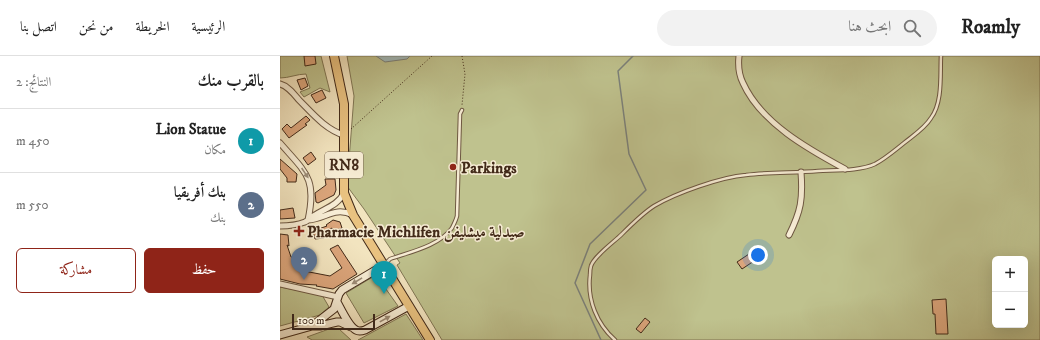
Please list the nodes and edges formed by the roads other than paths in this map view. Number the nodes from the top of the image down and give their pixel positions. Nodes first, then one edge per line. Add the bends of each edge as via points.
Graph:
1 (334, 56) edge
2 (738, 56) edge
3 (941, 56) edge
4 (280, 84) edge
5 (462, 110) road end
6 (344, 135) junction
7 (280, 143) edge
8 (845, 169) junction
9 (801, 172) junction
10 (344, 193) junction
11 (353, 215) junction
12 (308, 220) junction
13 (280, 226) edge
14 (789, 235) dead end
15 (384, 265) junction
16 (280, 284) edge
17 (337, 299) junction
18 (409, 306) junction
19 (312, 326) junction
20 (352, 327) junction
21 (280, 335) edge
22 (430, 340) edge
23 (615, 340) edge

1 - 6 main road, RN8 via 344,104
2 - 8 street via 742,82 762,110 795,139
3 - 8 lane via 939,93 932,118 875,164
4 - 6 street via 287,87 336,133
5 - 15 lane via 457,216 453,227 432,243 390,259
6 - 10 main road, RN8
7 -> 12 street via 309,181 311,193
8 - 9 lane
9 - 14 street via 803,194 796,222
9 - 23 lane via 768,172 720,181 666,200 633,223 596,258 591,266 590,297 595,313 608,334
10 - 11 main road, RN8
10 - 12 street via 335,204
11 - 12 street via 347,212 334,212 316,220
11 - 15 main road, RN8
12 - 13 street via 295,225
15 -> 17 main road via 342,290
15 - 18 main road, RN8
16 - 17 street
17 - 19 main road via 329,314
17 - 20 main road
20 -> 18 main road via 357,331 365,330
18 - 22 main road, RN8
19 - 20 main road via 340,322
19 - 21 main road

